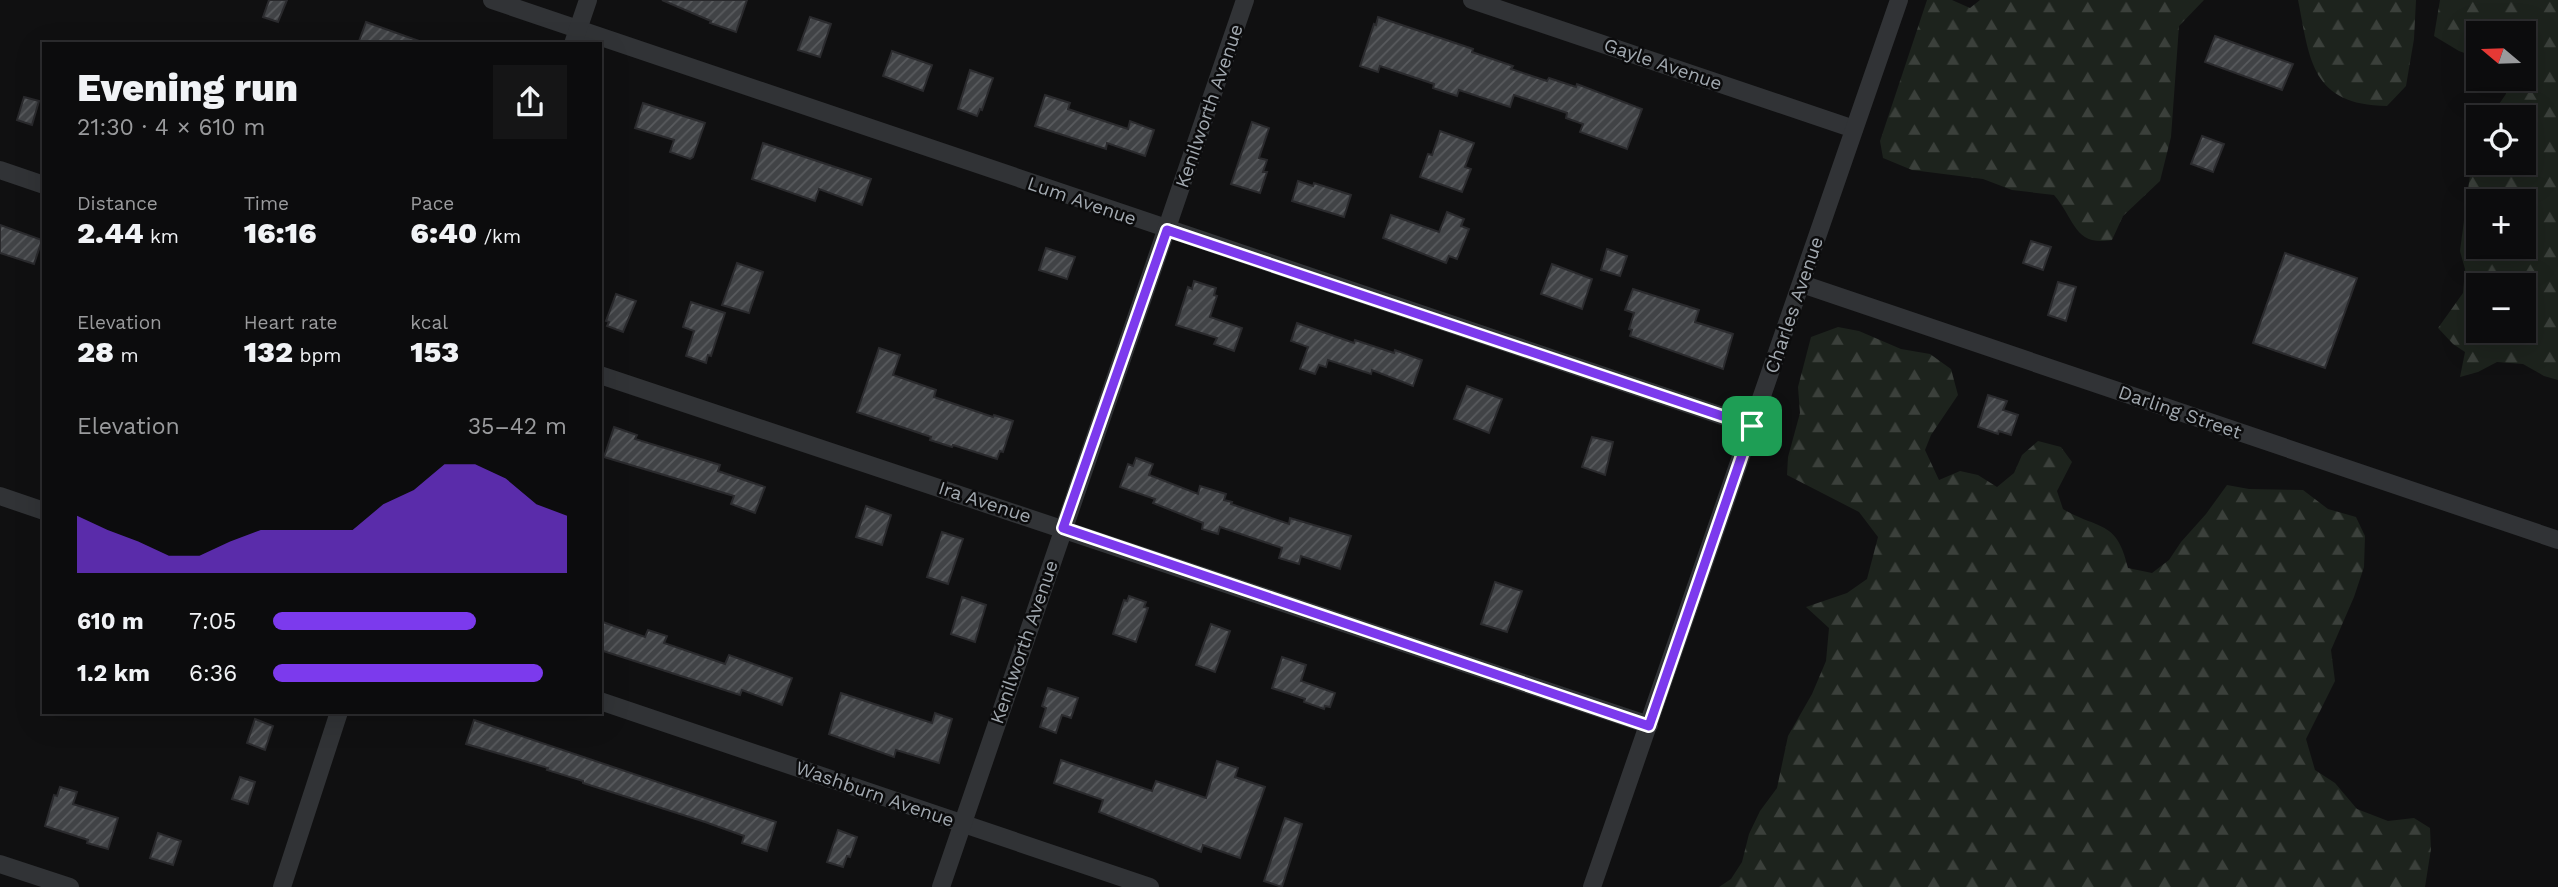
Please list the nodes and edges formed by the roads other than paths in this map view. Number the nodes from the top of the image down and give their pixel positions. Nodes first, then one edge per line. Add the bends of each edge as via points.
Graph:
1 (492, 0) edge
2 (588, 0) edge
3 (1245, 0) edge
4 (1472, 0) edge
5 (1899, 0) edge
6 (576, 36) edge
7 (594, 42) edge
8 (602, 45) edge
9 (1854, 129) junction
10 (0, 170) edge
11 (42, 184) edge
12 (1167, 230) junction
13 (1802, 284) junction
14 (602, 376) edge
15 (1752, 426) junction
16 (0, 496) edge
17 (42, 510) edge
18 (1063, 528) junction
19 (2558, 540) edge
20 (602, 702) edge
21 (338, 714) edge
22 (1649, 726) junction
23 (962, 824) junction
24 (0, 864) edge
25 (70, 887) edge
26 (282, 887) edge
27 (941, 887) edge
28 (1150, 887) edge
29 (1592, 887) edge

1 - 6 street, Lum Avenue
2 - 6 street
3 - 12 street, Kenilworth Avenue
4 - 9 street, Gayle Avenue
5 - 9 street, Charles Avenue
6 - 7 street, Lum Avenue
8 - 12 street, Lum Avenue
9 - 13 street, Charles Avenue
10 - 11 street
12 - 15 street, Lum Avenue
12 - 18 street, Kenilworth Avenue
13 - 15 street, Charles Avenue
13 - 19 street, Darling Street
14 - 18 street, Ira Avenue
15 - 22 street, Charles Avenue
16 - 17 street
18 - 22 street, Ira Avenue
18 - 23 street, Kenilworth Avenue
20 - 23 street, Washburn Avenue
21 - 26 street
22 - 29 street, Charles Avenue
23 - 27 street, Kenilworth Avenue
23 - 28 street, Washburn Avenue
24 - 25 street

